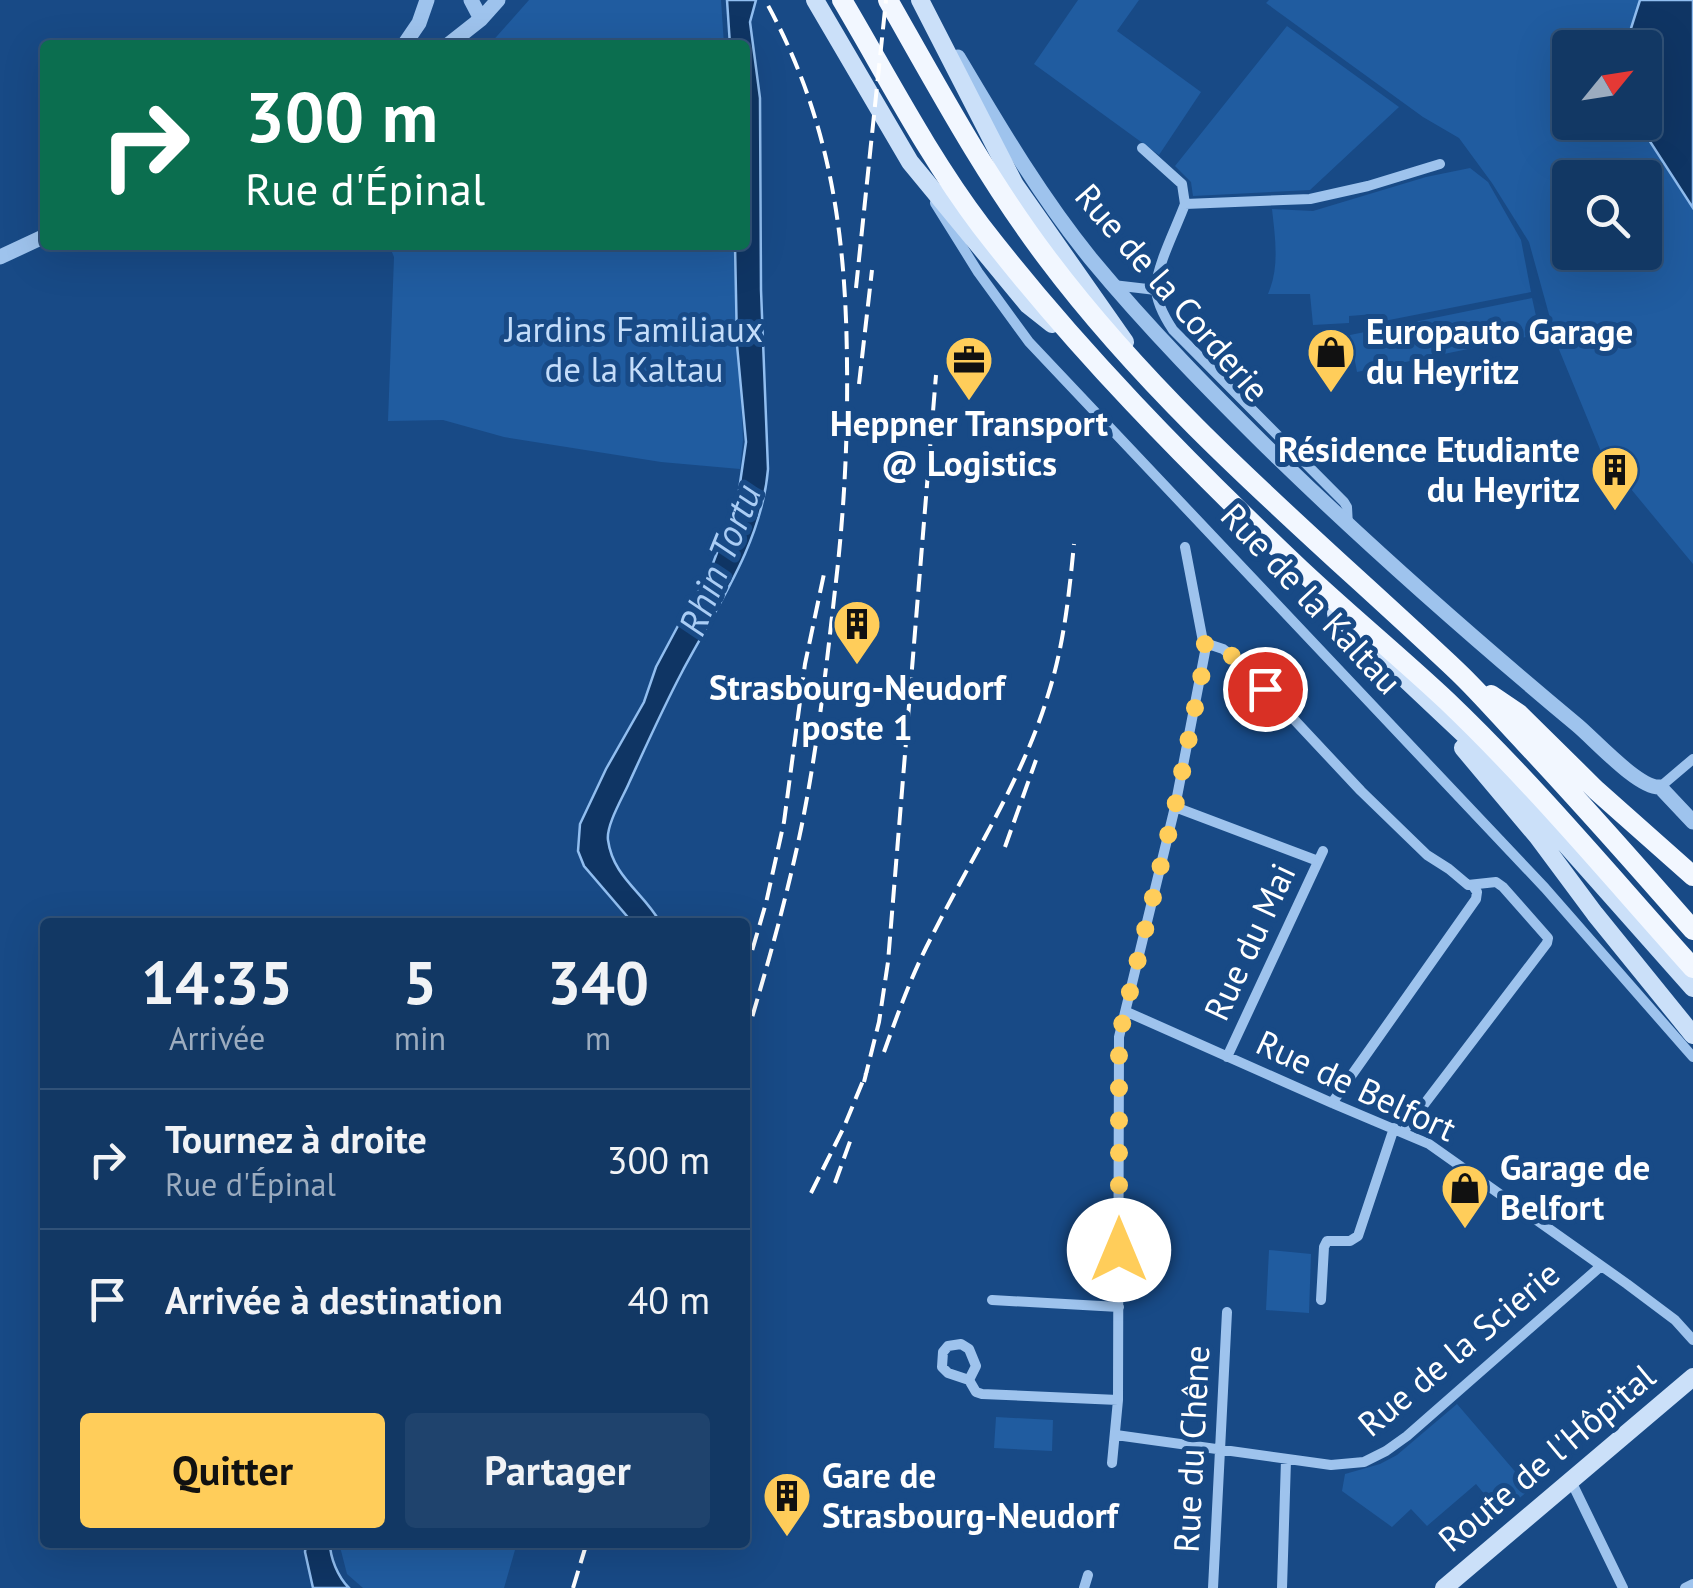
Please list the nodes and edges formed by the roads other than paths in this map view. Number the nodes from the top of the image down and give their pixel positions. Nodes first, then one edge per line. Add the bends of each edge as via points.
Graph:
1 (427, 0) edge
2 (472, 0) edge
3 (498, 0) edge
4 (814, 0) edge
5 (842, 0) edge
6 (888, 0) edge
7 (920, 1) edge
8 (481, 19) junction
9 (407, 40) edge
10 (454, 40) edge
11 (1142, 148) dead end
12 (910, 162) junction
13 (1440, 164) dead end
14 (1185, 204) junction
15 (979, 224) junction
16 (40, 238) edge
17 (0, 258) edge
18 (1114, 285) junction
19 (1156, 290) junction
20 (1052, 324) junction
21 (1143, 371) junction
22 (1348, 526) junction
23 (1185, 547) dead end
24 (1205, 642) junction
25 (1461, 675) junction
26 (1408, 682) junction
27 (1693, 759) edge
28 (1660, 787) junction
29 (1175, 807) junction
30 (1693, 822) edge
31 (1693, 876) edge
32 (1473, 886) junction
33 (1693, 930) edge
34 (1687, 962) edge
35 (1693, 988) edge
36 (1126, 1012) junction
37 (1693, 1035) edge
38 (1227, 1057) junction
39 (1693, 1057) edge
40 (1332, 1103) junction
41 (1398, 1130) junction
42 (1601, 1266) junction
43 (992, 1300) dead end
44 (1321, 1300) dead end
45 (1119, 1306) junction
46 (1227, 1312) dead end
47 (1693, 1340) edge
48 (1693, 1377) edge
49 (969, 1380) dead end
50 (1118, 1400) junction
51 (1116, 1434) junction
52 (1219, 1449) junction
53 (1286, 1460) junction
54 (1112, 1463) dead end
55 (1570, 1481) junction
56 (1088, 1575) dead end
57 (1693, 1584) edge
58 (1084, 1588) edge
59 (1213, 1588) edge
60 (1282, 1588) edge
61 (1444, 1588) edge
62 (1622, 1588) edge
63 (1685, 1588) edge

1 - 9 street
2 - 8 street
3 - 8 street
4 - 12 main road
5 - 15 highway
6 - 21 highway via 1013,210
7 - 18 street, Rue de la Corderie via 1031,177
7 - 21 main road via 1015,185
8 - 10 street
11 - 14 street via 1182,184
12 - 20 main road via 1028,305
12 - 39 street, Rue de la Kaltau via 1029,342 1545,888
13 - 14 street via 1310,200
14 - 19 street
15 - 20 main road
15 - 34 highway via 1156,425 1480,734
16 - 17 street
18 - 19 street
18 - 22 street, Rue de la Corderie
19 - 22 street via 1170,326 1344,502
20 - 26 main road via 1201,482
21 - 25 highway
22 - 28 street, Rue de la Corderie via 1638,780
23 - 24 street
24 - 29 street
24 - 32 street via 1241,663 1427,856
25 - 31 highway via 1519,714
25 - 33 highway
26 - 35 main road via 1490,759
26 - 37 main road
27 - 28 street
28 - 30 street, Rue de la Corderie
29 - 36 street
29 - 38 street, Rue du Mai via 1320,856
32 - 40 street via 1476,899
32 - 41 street via 1490,881 1503,887 1547,943
36 - 38 street, Rue de Belfort
36 - 45 street via 1119,1037
38 - 40 street, Rue de Belfort
40 - 41 street, Rue de Belfort
41 - 42 street, Rue de Belfort via 1429,1144
41 - 44 street via 1358,1236 1324,1246
42 - 47 street, Rue de Belfort
42 - 53 street, Rue de la Scierie via 1386,1451 1342,1464
43 - 45 street
45 - 50 street
46 - 52 street, Rue du Chêne
48 - 55 main road, Route de l'Hôpital
49 - 50 street via 982,1394
50 - 51 street
51 - 52 street, Rue de la Scierie
51 - 54 street
52 - 53 street, Rue de la Scierie
52 - 59 street, Rue du Chêne
53 - 60 street
55 - 61 main road, Route de l'Hôpital
55 - 62 street
56 - 58 street
57 - 63 street

